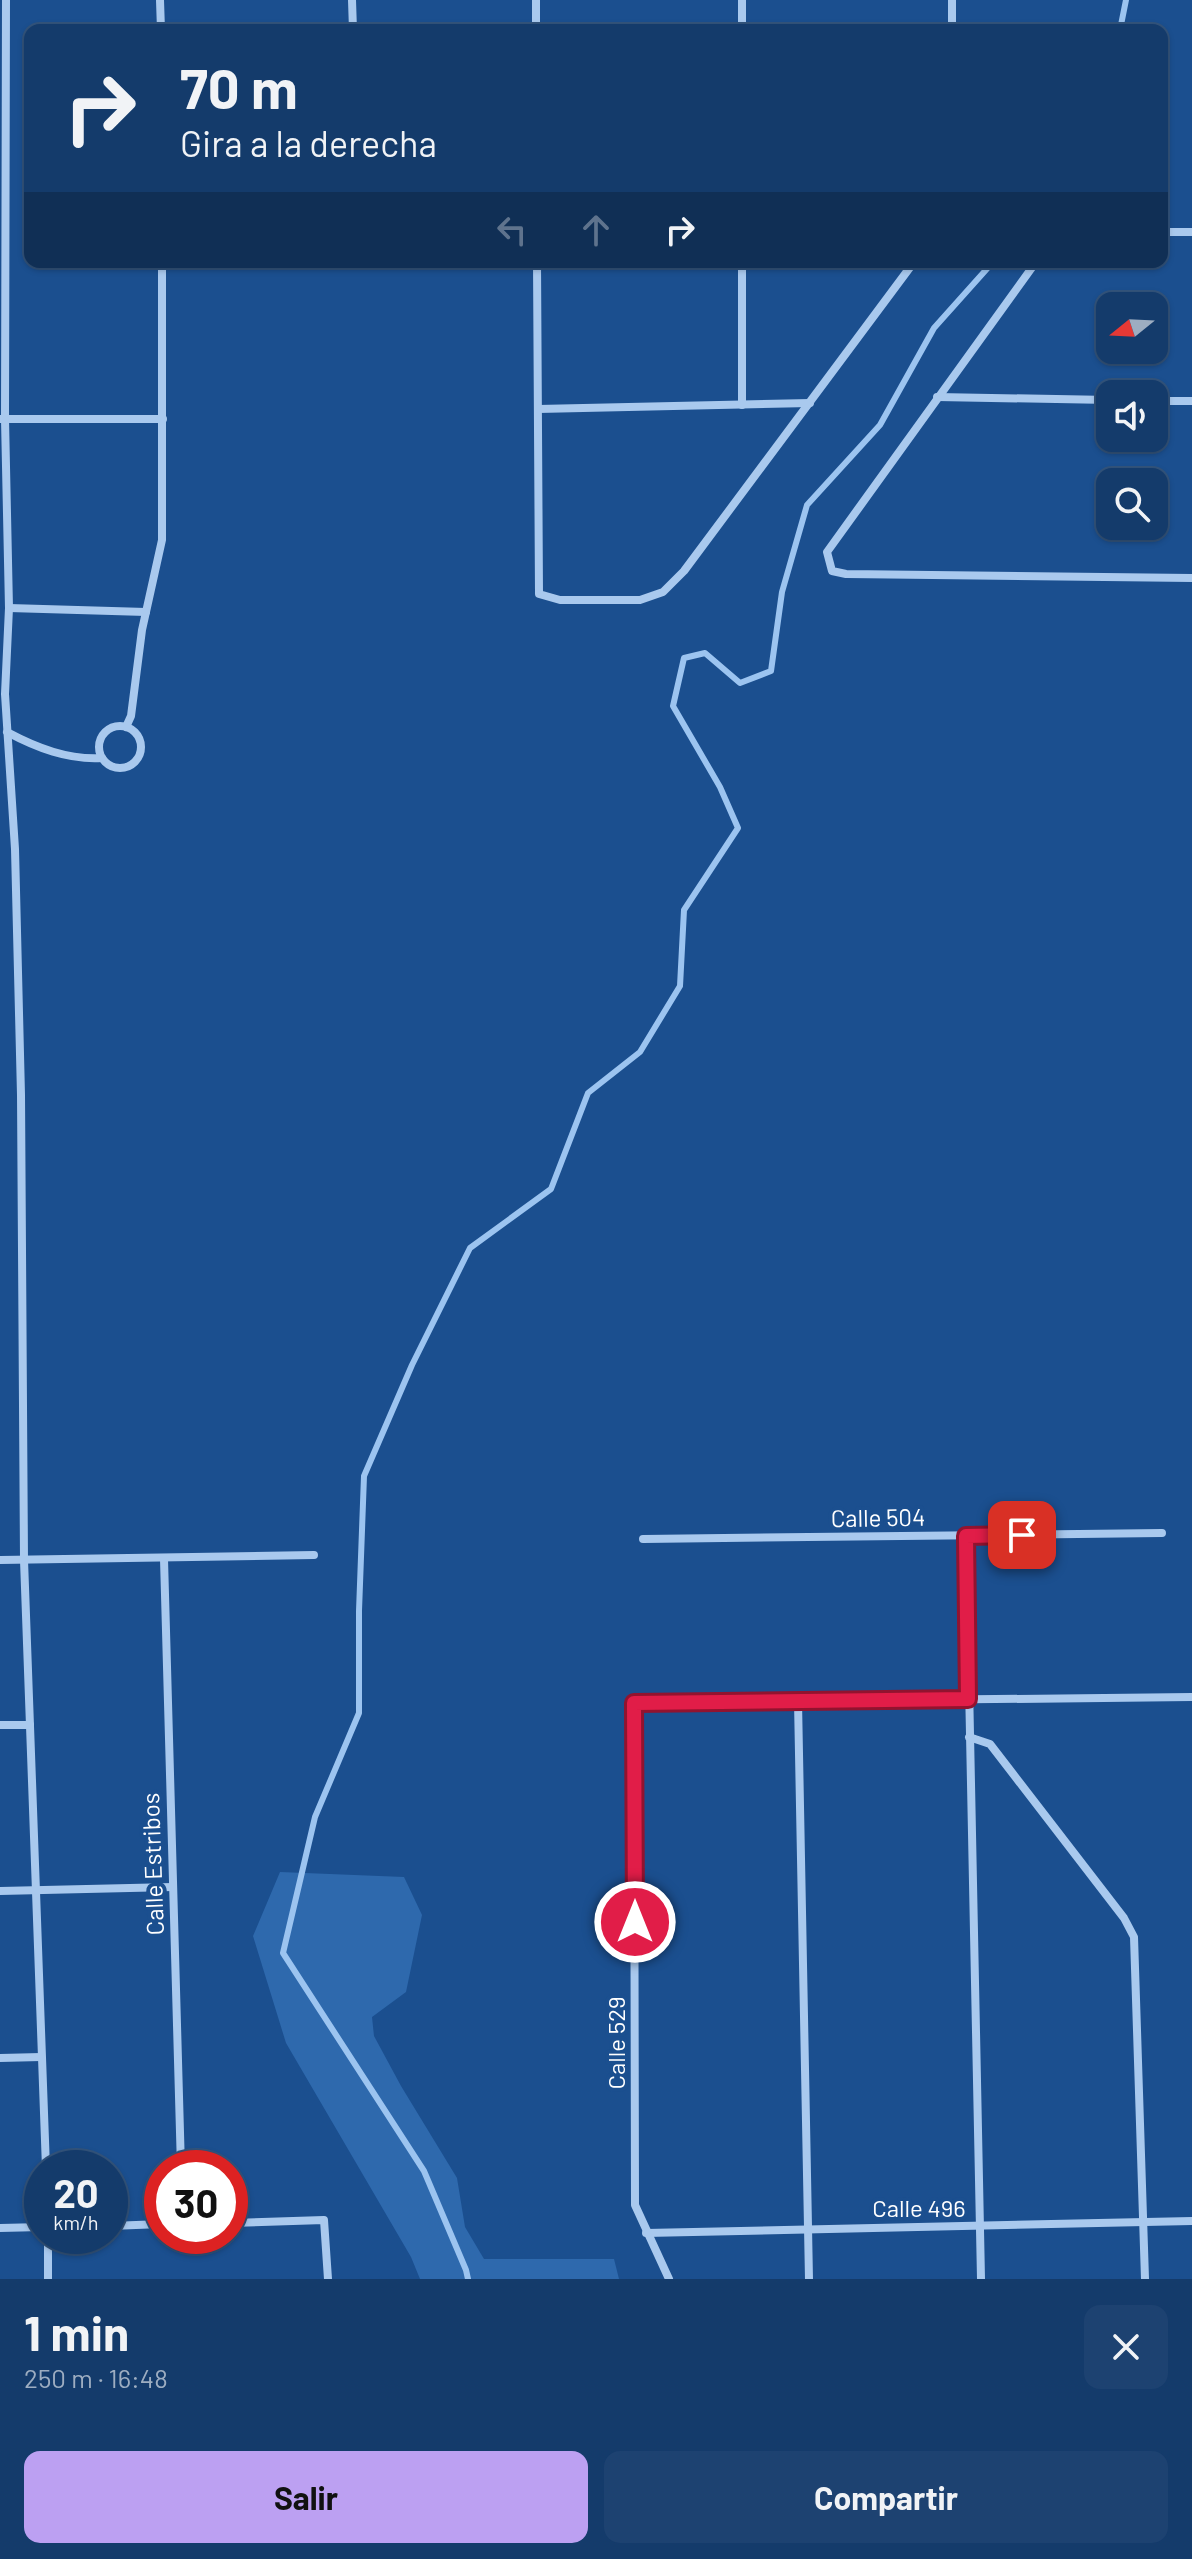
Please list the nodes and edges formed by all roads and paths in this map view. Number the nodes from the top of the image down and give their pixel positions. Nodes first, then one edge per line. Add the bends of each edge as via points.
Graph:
1 (6, 0) edge
2 (160, 0) edge
3 (352, 0) edge
4 (536, 0) edge
5 (742, 0) edge
6 (952, 0) edge
7 (161, 24) edge
8 (353, 24) edge
9 (536, 24) edge
10 (742, 24) edge
11 (952, 24) edge
12 (1168, 232) edge
13 (1192, 232) edge
14 (162, 268) edge
15 (537, 268) edge
16 (742, 268) edge
17 (910, 268) edge
18 (1032, 268) edge
19 (937, 397) junction
20 (1096, 400) edge
21 (1168, 401) edge
22 (1192, 401) edge
23 (810, 403) junction
24 (742, 405) junction
25 (538, 409) junction
26 (3, 419) edge
27 (163, 419) junction
28 (1192, 578) edge
29 (9, 608) junction
30 (146, 612) junction
31 (126, 727) junction
32 (7, 732) junction
33 (102, 758) junction
34 (1162, 1533) dead end
35 (966, 1536) junction
36 (643, 1539) dead end
37 (314, 1555) dead end
38 (164, 1559) junction
39 (0, 1560) edge
40 (24, 1560) junction
41 (1192, 1697) edge
42 (968, 1699) junction
43 (798, 1701) junction
44 (0, 1725) edge
45 (30, 1725) junction
46 (969, 1737) junction
47 (173, 1887) junction
48 (36, 1890) junction
49 (0, 1891) edge
50 (41, 2057) junction
51 (0, 2058) edge
52 (45, 2150) edge
53 (180, 2150) edge
54 (1144, 2221) junction
55 (1192, 2221) edge
56 (248, 2222) edge
57 (24, 2227) edge
58 (979, 2227) junction
59 (0, 2228) edge
60 (808, 2228) junction
61 (646, 2233) junction
62 (48, 2254) edge
63 (48, 2279) edge
64 (328, 2279) edge
65 (669, 2279) edge
66 (809, 2279) edge
67 (981, 2279) edge
68 (1145, 2279) edge

1 - 26 street
2 - 7 street
3 - 8 street
4 - 9 street
5 - 10 street
6 - 11 street
12 - 13 street
14 - 27 street
15 - 25 street
16 - 24 street
17 - 23 street
18 - 19 street
19 - 20 street
19 - 28 street via 827,552 832,571
21 - 22 street
23 - 24 street
23 - 25 street via 684,571 663,592 640,600 560,600 539,594
24 - 25 street
26 - 27 street
26 - 29 street
27 - 30 street via 162,540
29 - 30 street
29 - 32 street
30 - 31 street
31 - 33 street via 106,732 99,744
31 - 33 street via 140,741 137,760 119,768
32 - 33 street via 78,759
32 - 40 street via 21,1095
34 - 35 street, Calle 504
35 - 36 street, Calle 504
35 - 42 street
37 - 38 street
38 - 40 street
38 - 47 street, Calle Estribos
39 - 40 street
40 - 45 street
41 - 42 street
42 - 43 street
42 - 46 street
43 - 60 street
43 - 61 street, Calle 529 via 634,1703 635,2205
44 - 45 street
45 - 48 street
46 - 54 street via 990,1744 1134,1937
46 - 58 street
47 - 48 street
47 - 53 street, Calle Estribos
48 - 49 street
48 - 50 street
50 - 51 street
50 - 52 street
54 - 55 street, Calle 496
54 - 58 street, Calle 496
54 - 68 street
56 - 64 street via 324,2220
57 - 59 street
58 - 60 street, Calle 496
58 - 67 street
60 - 61 street, Calle 496
60 - 66 street
61 - 65 street, Calle 529
62 - 63 street

